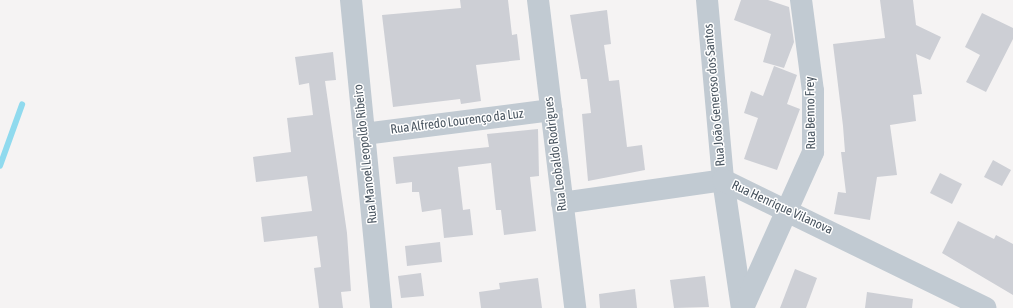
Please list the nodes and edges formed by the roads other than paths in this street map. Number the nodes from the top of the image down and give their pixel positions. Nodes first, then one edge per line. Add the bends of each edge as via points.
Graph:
1 (351, 0) edge
2 (538, 0) edge
3 (707, 0) edge
4 (801, 0) edge
5 (551, 110) junction
6 (364, 134) junction
7 (723, 180) junction
8 (562, 203) junction
9 (789, 209) junction
10 (381, 308) edge
11 (575, 308) edge
12 (742, 308) edge
13 (986, 308) edge

1 - 6 street, Rua Manoel Leopoldo Ribeiro
2 - 5 street, Rua Leobaldo Rodrigues
3 - 7 street, Rua João Generoso dos Santos
4 - 9 street, Rua Benno Frey via 813,91 814,152
5 - 6 street, Rua Alfredo Lourenço da Luz
5 - 8 street, Rua Leobaldo Rodrigues
6 - 10 street, Rua Manoel Leopoldo Ribeiro
7 - 8 street, Rua Henrique Vilanova
7 - 9 street, Rua Henrique Vilanova
7 - 12 street, Rua João Generoso dos Santos
8 - 11 street, Rua Leobaldo Rodrigues
9 - 12 street, Rua Benno Frey
9 - 13 street, Rua Henrique Vilanova

